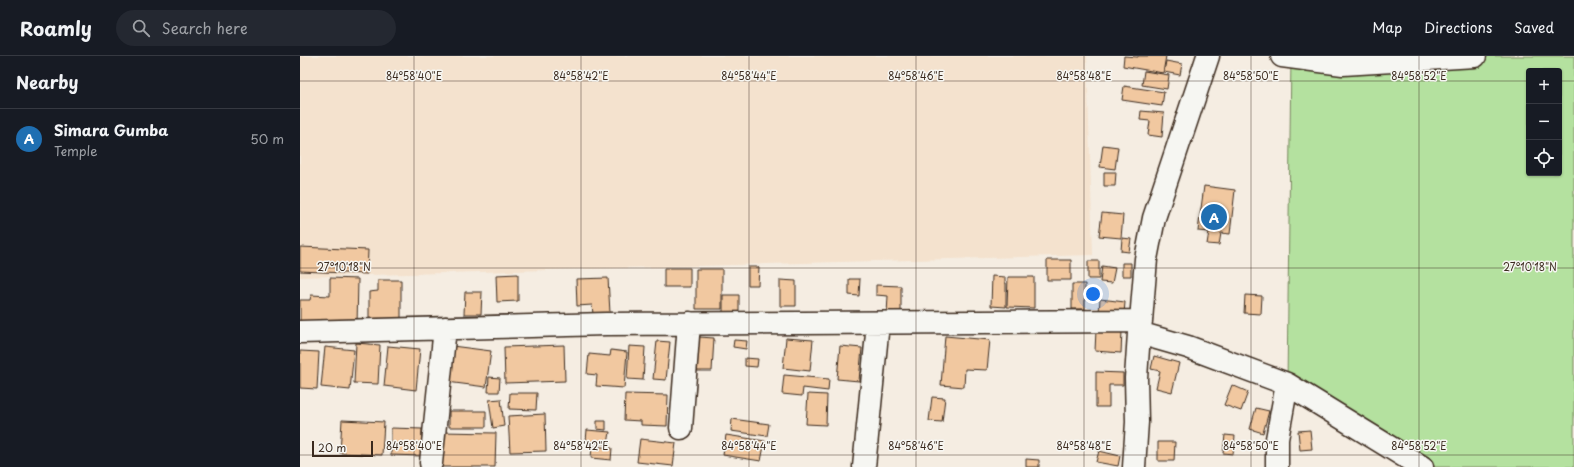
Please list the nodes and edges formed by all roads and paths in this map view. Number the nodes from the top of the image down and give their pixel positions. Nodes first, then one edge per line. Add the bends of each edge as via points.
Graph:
1 (1208, 56) edge
2 (1282, 56) edge
3 (1475, 56) edge
4 (689, 323) junction
5 (878, 323) junction
6 (1140, 327) junction
7 (445, 328) junction
8 (300, 332) edge
9 (1287, 384) junction
10 (681, 428) dead end
11 (431, 463) dead end
12 (864, 467) edge
13 (1134, 467) edge
14 (1277, 467) edge
15 (1422, 467) edge

1 - 6 street via 1154,218 1146,259
2 - 3 street via 1342,64
4 - 5 street
4 - 7 street
4 - 10 street
5 - 6 street
5 - 12 street
6 - 9 street
6 - 13 street via 1136,378 1138,422
7 - 8 street
7 - 11 street
9 - 14 street via 1277,439
9 - 15 street

